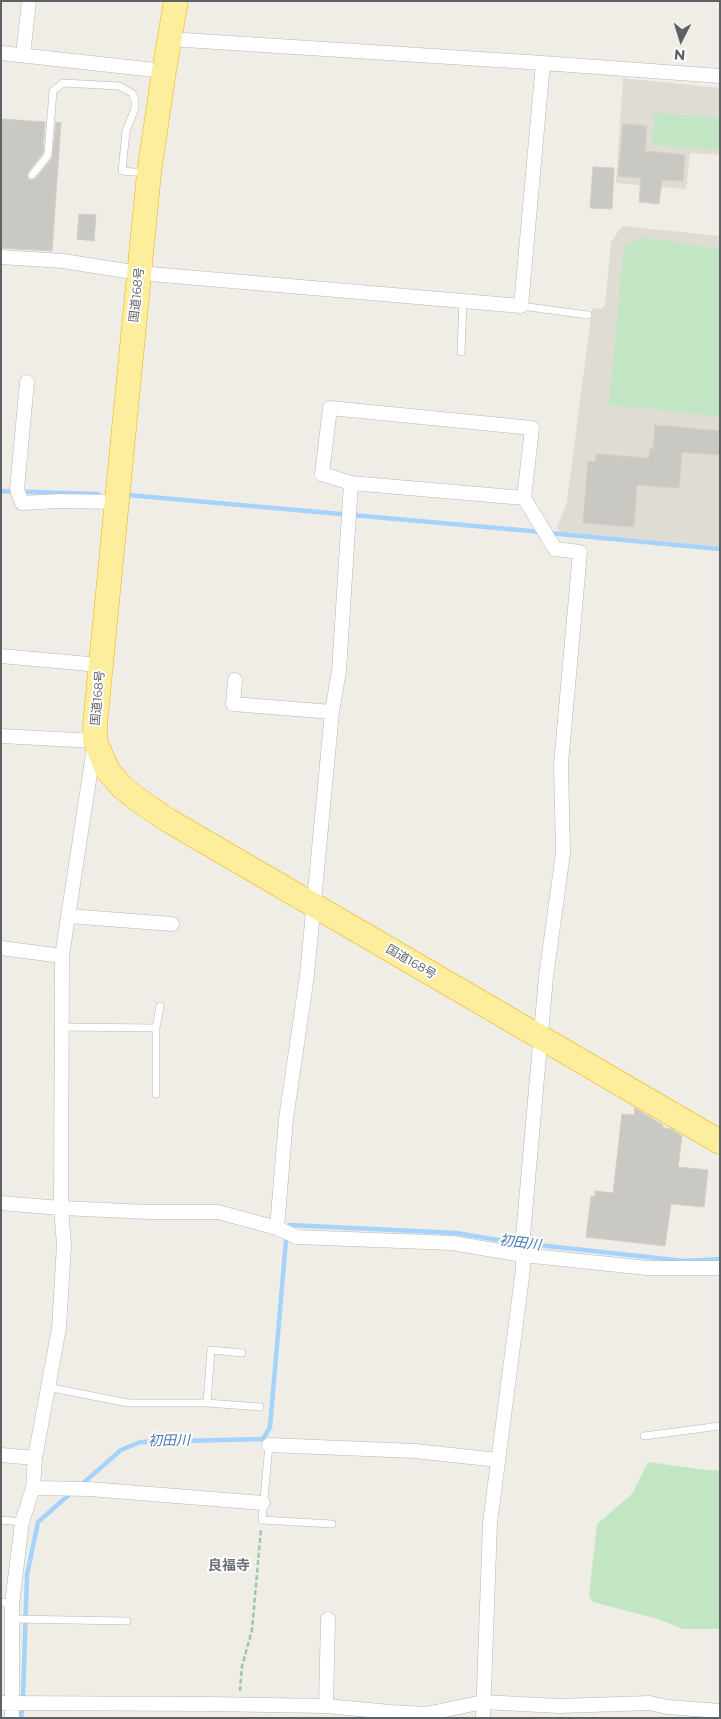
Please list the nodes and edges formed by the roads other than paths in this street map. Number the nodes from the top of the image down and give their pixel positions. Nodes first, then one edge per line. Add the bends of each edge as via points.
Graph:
1 (29, 1) edge
2 (171, 2) edge
3 (169, 40) junction
4 (1, 53) edge
5 (23, 55) junction
6 (543, 63) junction
7 (164, 71) junction
8 (720, 76) edge
9 (149, 174) junction
10 (32, 176) dead end
11 (1, 257) edge
12 (139, 274) junction
13 (463, 301) junction
14 (521, 306) junction
15 (588, 315) dead end
16 (461, 352) dead end
17 (27, 382) dead end
18 (351, 483) junction
19 (524, 498) junction
20 (117, 502) junction
21 (1, 656) edge
22 (100, 665) junction
23 (235, 680) dead end
24 (332, 712) junction
25 (1, 736) edge
26 (95, 741) junction
27 (313, 905) junction
28 (68, 916) junction
29 (172, 924) dead end
30 (1, 948) edge
31 (62, 956) junction
32 (160, 1006) dead end
33 (62, 1027) junction
34 (156, 1028) junction
35 (541, 1038) junction
36 (156, 1094) dead end
37 (720, 1142) edge
38 (1, 1203) edge
39 (61, 1208) junction
40 (277, 1228) junction
41 (523, 1247) junction
42 (720, 1268) edge
43 (242, 1353) dead end
44 (47, 1387) junction
45 (208, 1403) junction
46 (260, 1407) dead end
47 (720, 1426) edge
48 (644, 1436) dead end
49 (269, 1445) joint
50 (1, 1455) edge
51 (35, 1458) junction
52 (498, 1460) junction
53 (33, 1488) junction
54 (263, 1503) junction
55 (1, 1520) edge
56 (22, 1522) junction
57 (332, 1524) dead end
58 (7, 1603) edge
59 (12, 1619) junction
60 (328, 1620) dead end
61 (127, 1621) dead end
62 (482, 1702) junction
63 (7, 1703) edge
64 (330, 1710) edge
65 (720, 1711) edge
66 (391, 1715) edge
67 (12, 1718) edge
68 (483, 1718) edge

1 - 5 street
2 - 3 highway, 国道168号
3 - 6 street
3 - 7 highway, 国道168号
4 - 5 street
5 - 7 street
6 - 8 street
6 - 14 street
7 - 9 highway, 国道168号
9 - 10 lane via 122,171 126,131 135,100 132,93 119,86 63,83 53,92 48,154
9 - 12 highway, 国道168号
11 - 12 street via 63,260
12 - 13 street
12 - 20 highway, 国道168号
13 - 14 street
13 - 16 lane
14 - 15 lane
17 - 20 street via 18,493 22,503
18 - 19 street
18 - 19 street via 322,474 330,408 532,428
18 - 24 street via 338,671
19 - 35 street via 555,549 580,552 561,764 563,853
20 - 22 highway, 国道168号
21 - 22 street
22 - 26 highway, 国道168号
23 - 24 street via 233,704
24 - 27 street
25 - 26 street
26 - 27 highway, 国道168号 via 108,771 137,799
26 - 28 street
27 - 35 highway, 国道168号
27 - 40 street via 307,975 286,1119
28 - 29 street
28 - 31 street
30 - 31 street
31 - 33 street
32 - 34 lane
33 - 34 lane
33 - 39 street
34 - 36 lane
35 - 37 highway, 国道168号
35 - 41 street
38 - 39 street
39 - 40 street via 218,1212
39 - 44 street via 64,1245 58,1328
40 - 41 street via 297,1238
41 - 42 street via 647,1268
41 - 52 street via 522,1279
43 - 45 lane via 211,1350
44 - 45 lane via 128,1403
44 - 51 street
45 - 46 lane
47 - 48 lane
49 - 52 street via 414,1451
49 - 54 lane
50 - 51 street
51 - 53 street
52 - 62 street via 490,1523
53 - 54 street via 89,1489
53 - 56 street
54 - 57 lane via 262,1520
55 - 56 lane
56 - 58 street
58 - 59 street
59 - 61 lane
59 - 63 street
60 - 64 street
62 - 65 street via 559,1706 650,1703
62 - 66 street via 426,1714
62 - 68 street
63 - 64 street via 240,1705
63 - 67 street
64 - 66 street

